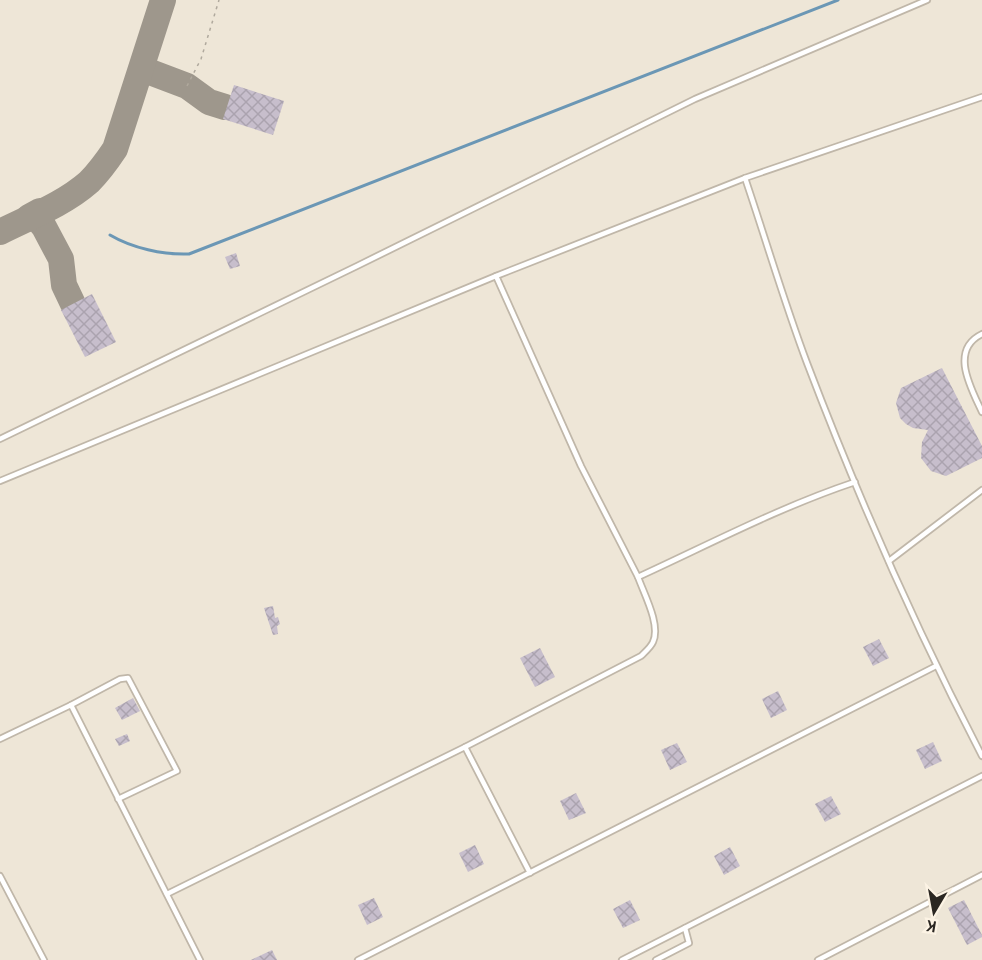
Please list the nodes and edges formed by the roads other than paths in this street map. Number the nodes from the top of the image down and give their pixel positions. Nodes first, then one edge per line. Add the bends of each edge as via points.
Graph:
1 (927, 0) edge
2 (982, 98) edge
3 (745, 178) junction
4 (496, 276) junction
5 (982, 334) edge
6 (982, 412) edge
7 (0, 439) edge
8 (0, 481) edge
9 (855, 482) junction
10 (982, 490) edge
11 (889, 561) junction
12 (638, 578) junction
13 (936, 666) junction
14 (71, 705) junction
15 (0, 739) edge
16 (465, 747) junction
17 (982, 756) edge
18 (982, 776) edge
19 (118, 799) junction
20 (530, 873) junction
21 (982, 875) edge
22 (0, 876) edge
23 (167, 894) junction
24 (685, 928) junction
25 (630, 958) edge
26 (44, 960) edge
27 (200, 960) edge
28 (358, 960) edge
29 (622, 960) edge
30 (656, 960) edge
31 (818, 960) edge

1 - 7 lane via 695,99
2 - 3 lane
3 - 4 lane
3 - 9 lane via 807,361
4 - 8 lane
4 - 12 lane via 581,466
5 - 6 lane via 964,355 967,382
9 - 11 lane
9 - 12 lane via 756,522
10 - 11 lane
11 - 13 lane
12 - 16 lane via 655,621 656,635 641,656
13 - 17 lane
13 - 20 lane
14 - 15 lane
14 - 19 lane
14 - 19 lane via 128,678 177,771
16 - 20 lane
16 - 23 lane
18 - 24 lane
19 - 23 lane
20 - 28 lane
21 - 31 lane
22 - 26 lane
23 - 27 lane
24 - 25 lane
24 - 30 lane via 689,943
25 - 29 lane

